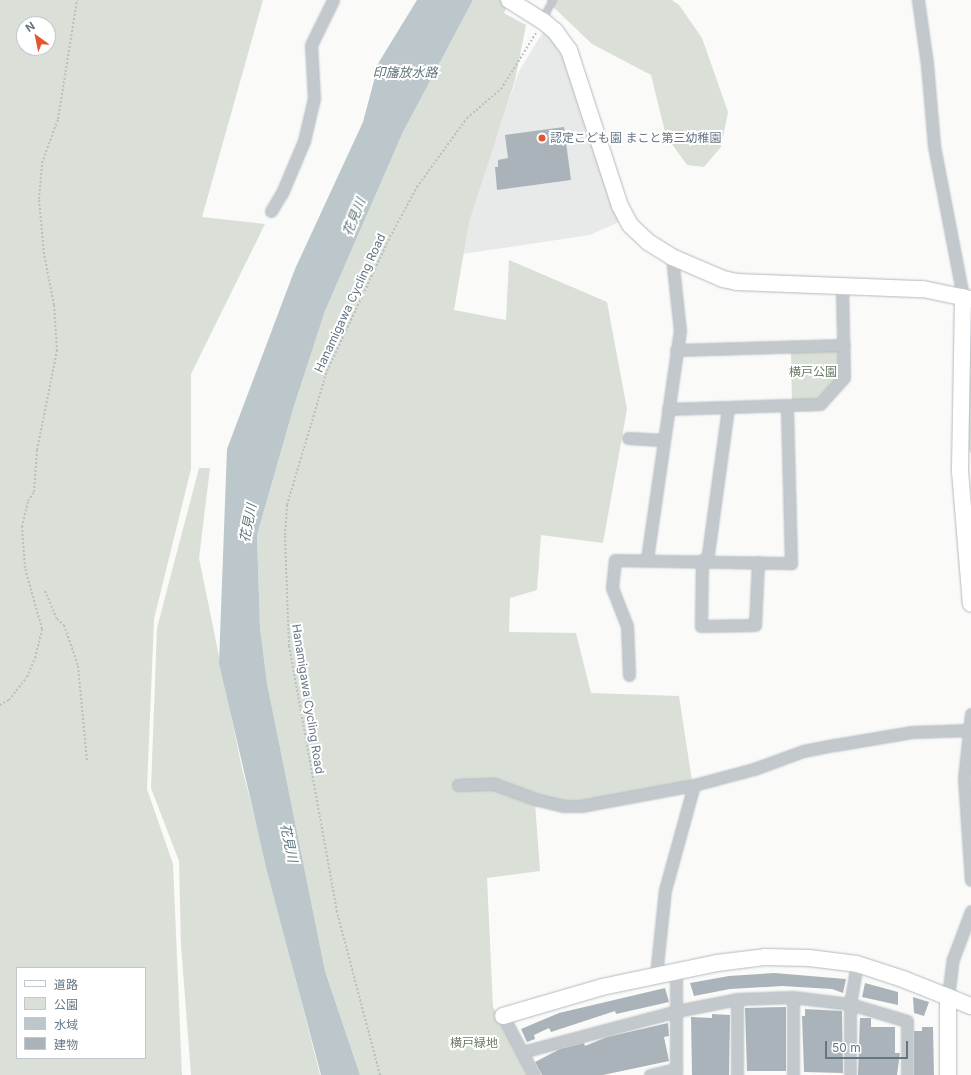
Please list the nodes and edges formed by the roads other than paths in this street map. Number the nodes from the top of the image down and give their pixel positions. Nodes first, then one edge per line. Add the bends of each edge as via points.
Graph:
1 (333, 0) edge
2 (509, 0) edge
3 (553, 0) edge
4 (918, 0) edge
5 (538, 21) junction
6 (270, 211) dead end
7 (672, 257) junction
8 (842, 287) junction
9 (967, 298) edge
10 (844, 345) junction
11 (676, 350) junction
12 (787, 405) junction
13 (728, 407) junction
14 (668, 410) junction
15 (628, 438) dead end
16 (664, 440) junction
17 (965, 472) edge
18 (647, 559) junction
19 (705, 560) junction
20 (758, 562) junction
21 (971, 604) edge
22 (629, 675) dead end
23 (971, 714) edge
24 (968, 730) junction
25 (458, 785) dead end
26 (694, 785) junction
27 (968, 834) edge
28 (969, 854) edge
29 (971, 880) edge
30 (971, 911) edge
31 (857, 964) junction
32 (676, 971) junction
33 (656, 976) junction
34 (793, 997) junction
35 (948, 997) junction
36 (737, 999) junction
37 (850, 1004) junction
38 (971, 1006) edge
39 (677, 1011) junction
40 (504, 1016) joint
41 (522, 1052) junction
42 (676, 1072) edge
43 (534, 1075) edge
44 (650, 1075) edge
45 (737, 1075) edge
46 (793, 1075) edge
47 (850, 1075) edge
48 (906, 1075) edge
49 (948, 1075) edge

1 - 6 street via 311,46 314,98 304,141 282,193
2 - 5 street
3 - 5 lane
4 - 9 street via 934,146
5 - 7 street via 555,31 569,50 620,206 630,225 643,238
7 - 8 street via 722,279 737,282
7 - 11 street via 680,331
8 - 9 street via 923,289
8 - 10 street
9 - 17 street
10 - 11 street
10 - 12 street via 844,377 820,404
11 - 14 street
12 - 13 street
12 - 20 street via 791,563
13 - 14 street
13 - 19 street
14 - 16 street
15 - 16 street
16 - 18 street
17 - 21 street
18 - 19 street
18 - 22 street via 615,560 612,588 627,626
19 - 20 street
19 - 20 street via 702,626 755,625
23 - 24 street
24 - 26 street via 912,732 810,750
24 - 27 street via 964,778
25 - 26 street via 494,784 563,806 581,806
26 - 33 street via 665,890
27 - 28 street
28 - 29 street
30 - 35 street via 953,959
31 - 32 street via 809,958 765,957
31 - 35 street via 903,978
31 - 37 street
32 - 33 street
32 - 39 street
33 - 40 street via 558,999
34 - 36 street
34 - 37 street
34 - 46 street
35 - 38 street
35 - 49 street
36 - 39 street
36 - 45 street
37 - 47 street
37 - 48 street via 907,1021
39 - 41 street
39 - 42 street
40 - 41 street
41 - 43 street
42 - 44 street

